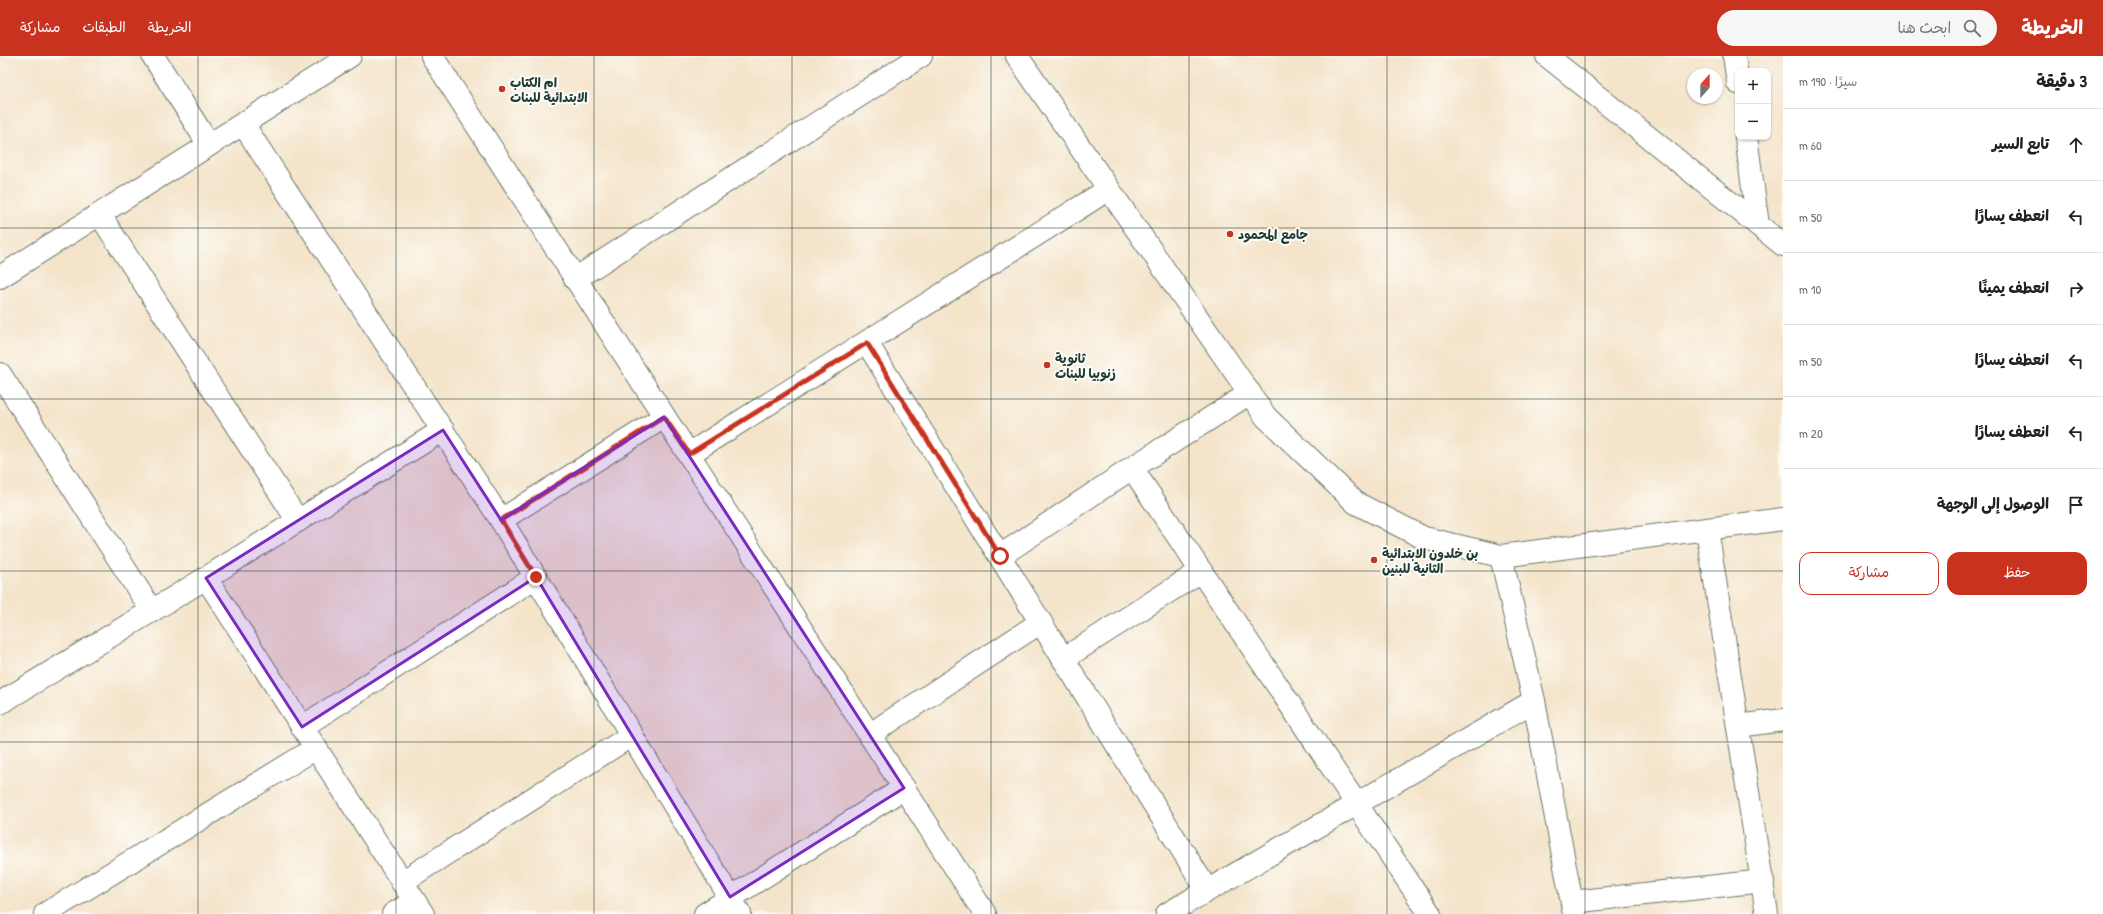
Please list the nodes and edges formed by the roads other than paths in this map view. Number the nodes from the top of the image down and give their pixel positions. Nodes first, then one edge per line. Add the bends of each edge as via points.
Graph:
1 (153, 56) edge
2 (350, 56) edge
3 (432, 56) edge
4 (921, 56) edge
5 (1017, 56) edge
6 (1547, 56) edge
7 (1734, 56) edge
8 (1736, 68) edge
9 (243, 124) junction
10 (1746, 140) edge
11 (209, 145) junction
12 (1109, 190) junction
13 (100, 215) junction
14 (1758, 225) junction
15 (1783, 245) edge
16 (0, 277) edge
17 (575, 278) junction
18 (867, 343) junction
19 (0, 374) edge
20 (1250, 393) junction
21 (664, 417) junction
22 (443, 430) junction
23 (689, 454) junction
24 (1132, 468) junction
25 (1783, 519) edge
26 (501, 520) junction
27 (298, 521) junction
28 (1708, 529) junction
29 (1000, 556) junction
30 (1501, 556) junction
31 (1201, 571) junction
32 (536, 577) junction
33 (206, 578) junction
34 (152, 611) junction
35 (1041, 622) junction
36 (1063, 658) junction
37 (3, 696) edge
38 (1534, 701) junction
39 (1783, 720) edge
40 (302, 726) junction
41 (1738, 726) junction
42 (632, 735) junction
43 (869, 735) junction
44 (316, 748) junction
45 (904, 788) junction
46 (1356, 804) junction
47 (1762, 881) junction
48 (402, 882) junction
49 (1207, 890) junction
50 (735, 906) edge
51 (418, 908) edge
52 (1573, 908) edge
53 (45, 914) edge
54 (394, 914) edge
55 (705, 914) edge
56 (985, 914) edge
57 (1167, 914) edge
58 (1430, 914) edge
59 (1767, 914) edge

1 - 11 street
2 - 9 street
3 - 17 street
4 - 17 street
5 - 12 street
6 - 14 street
7 - 8 street
9 - 11 street
9 - 22 street
10 - 14 street
11 - 13 street
12 - 18 street
12 - 20 street
13 - 16 street
13 - 27 street
14 - 15 street
17 - 21 street
18 - 23 street
18 - 29 street
19 - 34 street
20 - 24 street
20 - 30 street via 1266,417 1356,503 1424,538
21 - 23 street
21 - 26 street
22 - 26 street
22 - 27 street
23 - 43 street
24 - 29 street
24 - 31 street
25 - 28 street
26 - 32 street
27 - 33 street
28 - 30 street
28 - 41 street
29 - 35 street
30 - 38 street
31 - 36 street
31 - 46 street
32 - 40 street
32 - 42 street
33 - 34 street
33 - 40 street
34 - 37 street
35 - 36 street
35 - 43 street
36 - 49 street
38 - 46 street
38 - 52 street
39 - 41 street
40 - 44 street
41 - 47 street
42 - 48 street
42 - 50 street
43 - 45 street
44 - 48 street
44 - 53 street
45 - 50 street
45 - 56 street
46 - 49 street
46 - 58 street
47 - 52 street
47 - 59 street
48 - 51 street
49 - 57 street
50 - 55 street
51 - 54 street

